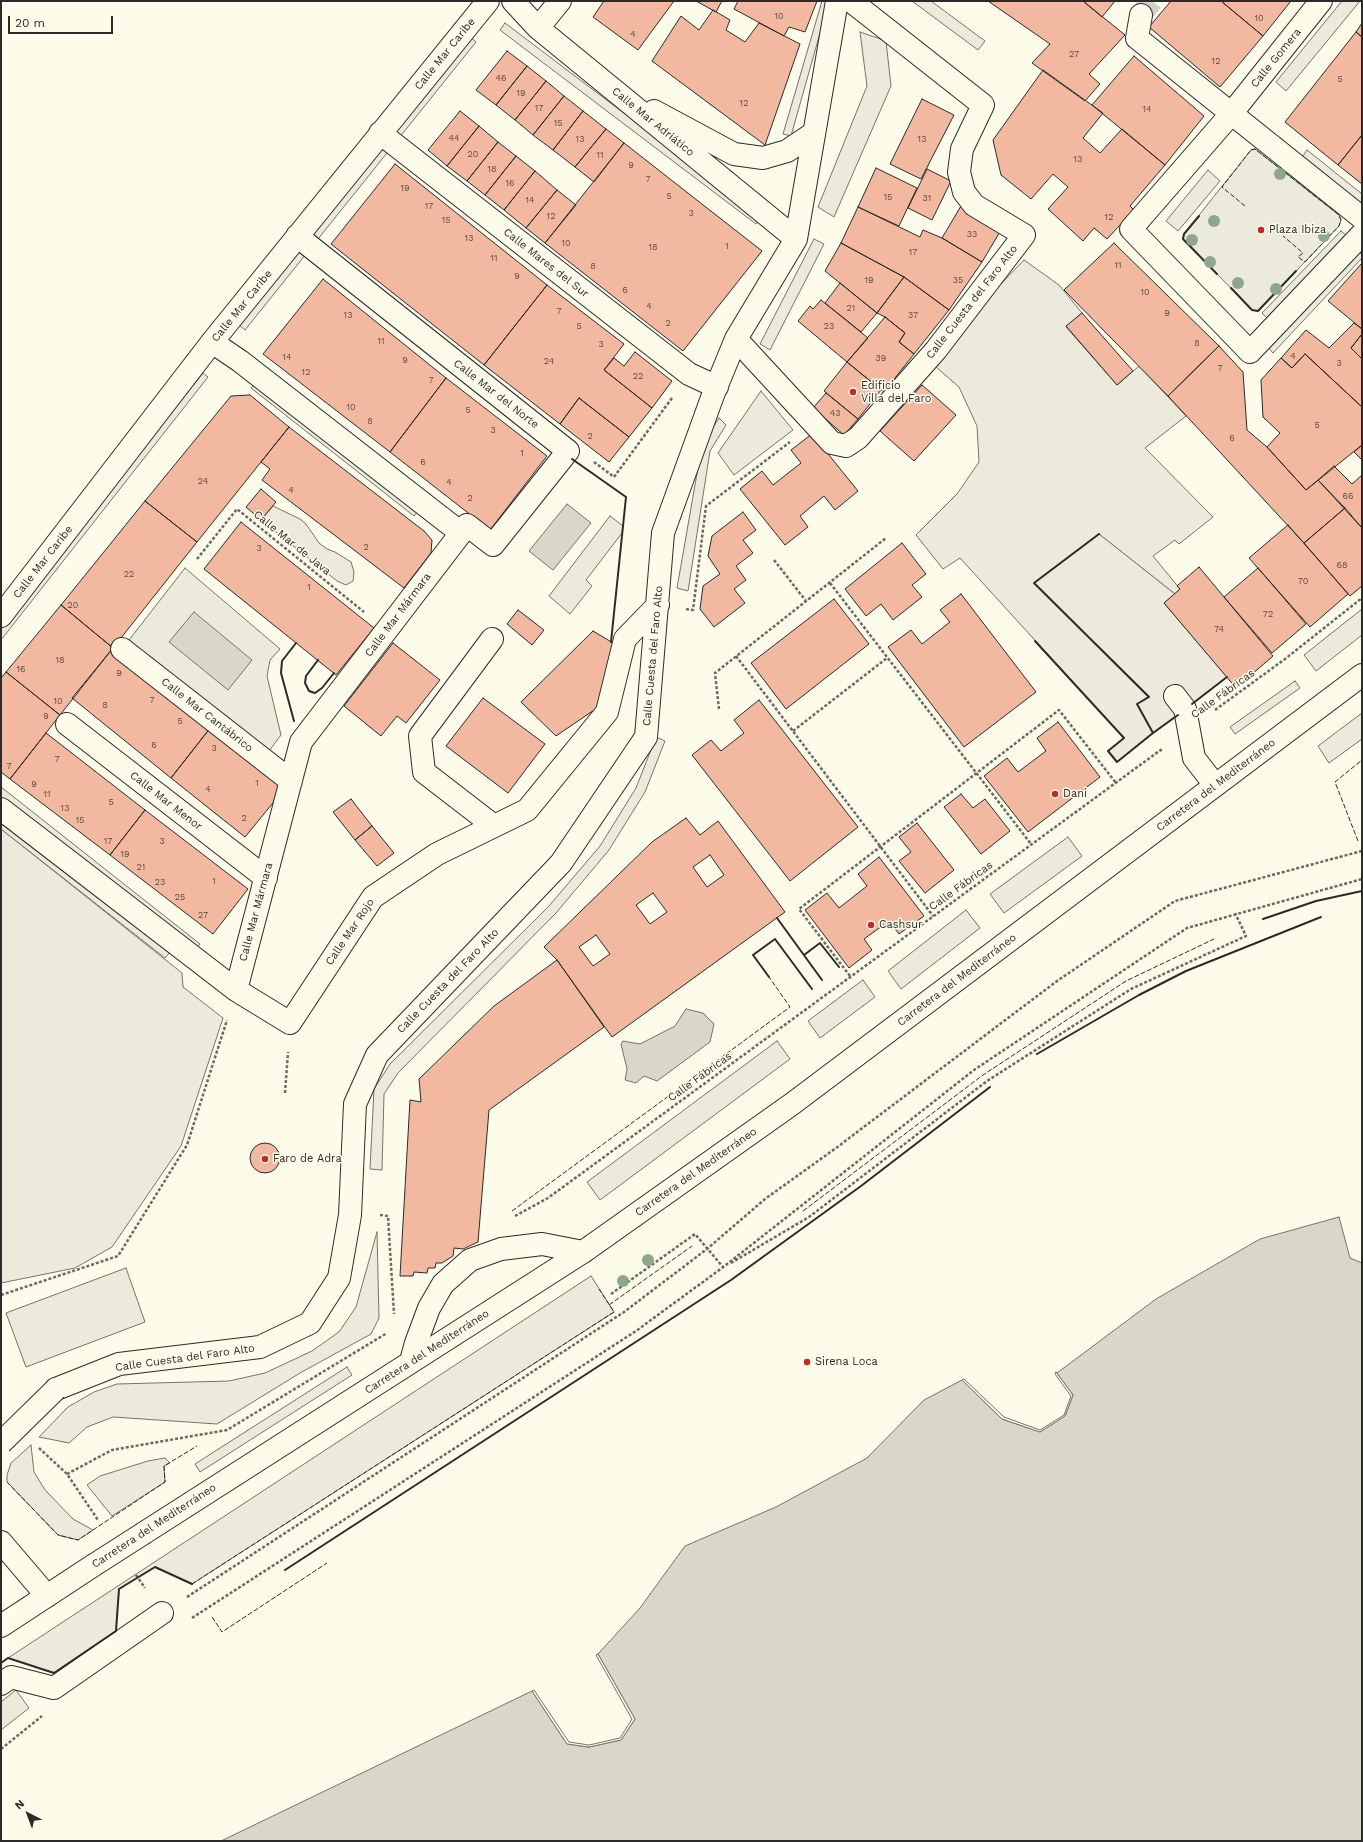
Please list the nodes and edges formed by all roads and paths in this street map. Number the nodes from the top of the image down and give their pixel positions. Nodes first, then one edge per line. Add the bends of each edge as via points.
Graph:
1 (488, 1) edge
2 (513, 1) edge
3 (560, 1) edge
4 (837, 1) edge
5 (851, 1) edge
6 (1321, 1) edge
7 (1141, 16) tunnel mouth
8 (538, 28) junction
9 (611, 88) junction
10 (1231, 114) junction
11 (380, 133) junction
12 (814, 133) junction
13 (1362, 218) edge
14 (1362, 234) edge
15 (297, 236) junction
16 (796, 239) junction
17 (736, 339) junction
18 (212, 342) junction
19 (689, 374) junction
20 (716, 387) junction
21 (814, 424) junction
22 (602, 468) dead end
23 (461, 533) junction
24 (886, 538) dead end
25 (197, 559) dead end
26 (774, 560) dead end
27 (830, 583) junction
28 (1362, 598) edge
29 (806, 602) junction
30 (658, 605) junction
31 (1, 616) edge
32 (387, 630) junction
33 (492, 639) dead end
34 (122, 648) dead end
35 (736, 656) junction
36 (887, 658) junction
37 (1362, 675) edge
38 (1175, 696) dead end
39 (719, 709) dead end
40 (67, 724) dead end
41 (1189, 729) junction
42 (792, 731) junction
43 (976, 774) junction
44 (291, 781) junction
45 (1116, 783) junction
46 (1215, 785) junction
47 (1, 809) edge
48 (494, 826) junction
49 (1031, 844) junction
50 (880, 847) junction
51 (1362, 851) edge
52 (266, 878) junction
53 (1362, 879) edge
54 (1234, 913) junction
55 (933, 916) junction
56 (850, 976) junction
57 (236, 990) junction
58 (290, 1023) junction
59 (285, 1093) dead end
60 (548, 1198) dead end
61 (388, 1216) dead end
62 (707, 1249) junction
63 (583, 1252) junction
64 (722, 1268) junction
65 (611, 1294) dead end
66 (1, 1295) edge
67 (394, 1321) dead end
68 (388, 1333) dead end
69 (411, 1362) junction
70 (1, 1443) edge
71 (34, 1443) dead end
72 (67, 1474) junction
73 (98, 1520) dead end
74 (1, 1542) edge
75 (47, 1596) junction
76 (162, 1613) joint
77 (187, 1621) dead end
78 (1, 1626) edge
79 (1, 1684) edge
80 (43, 1715) dead end
81 (1, 1749) edge

1 - 11 main road, Calle Mar Caribe
2 - 8 main road, Calle Mar Adriático
3 - 8 main road
4 - 12 main road, Calle Cuesta del Faro Alto
5 - 21 main road, Calle Cuesta del Faro Alto via 982,105 962,149 958,172 964,192 974,205 1024,235 936,350 858,438 846,446 832,443
6 - 10 main road, Calle Gomera
7 - 10 main road via 1137,38
8 - 9 main road, Calle Mar Adriático
9 - 12 main road via 734,154 763,158 787,150
9 - 16 main road, Calle Mar Adriático
10 - 13 main road
10 - 14 main road via 1131,229 1250,352
11 - 15 main road, Calle Mar Caribe
11 - 19 main road, Calle Mares del Sur
12 - 16 main road, Calle Cuesta del Faro Alto
15 - 18 main road, Calle Mar Caribe
15 - 23 main road, Calle Mar del Norte via 568,451 493,545 467,525
16 - 17 main road, Calle Cuesta del Faro Alto
17 - 20 main road, Calle Cuesta del Faro Alto
17 - 21 main road, Calle Cuesta del Faro Alto
18 - 23 main road via 240,360
18 - 31 main road, Calle Mar Caribe
19 - 20 main road, Calle Mares del Sur
19 - 22 path via 614,477
20 - 30 main road, Calle Cuesta del Faro Alto via 663,533
21 - 30 path via 706,506 693,610
23 - 32 main road, Calle Mar Mármara
24 - 27 path
25 - 32 path, Calle Mar de Java via 237,509
26 - 29 path
27 - 29 path
27 - 36 path
28 - 41 path, Calle Fábricas via 1285,659
29 - 35 path
30 - 48 main road, Calle Mar Rojo via 625,639 607,712 527,810
30 - 70 main road, Calle Cuesta del Faro Alto, bridge via 646,737 561,863 377,1055 355,1104 350,1215 339,1278 310,1323 260,1347 119,1364 56,1389
32 - 44 main road, Calle Mar Mármara via 301,742
33 - 48 main road via 420,736 424,772
34 - 44 main road, Calle Mar Cantábrico
35 - 39 path via 715,673
35 - 42 path
36 - 42 path
36 - 43 path
37 - 46 main road, Carretera del Mediterráneo
38 - 41 main road via 1185,709
40 - 52 main road, Calle Mar Menor
41 - 45 path, Calle Fábricas
41 - 46 main road via 1194,758
42 - 50 path
43 - 45 path via 1059,710
43 - 49 path
43 - 50 path
44 - 52 main road, Calle Mar Mármara
45 - 49 path, Calle Fábricas
46 - 63 main road, Carretera del Mediterráneo via 792,1104
47 - 57 main road
48 - 58 main road, Calle Mar Rojo via 438,854 373,897
49 - 55 path, Calle Fábricas
50 - 55 path
50 - 56 path via 799,909
51 - 62 path via 1175,901 1057,981 765,1199
52 - 57 main road, Calle Mar Mármara
53 - 54 path
54 - 64 path via 1187,928 974,1070
54 - 64 path via 1246,936 1131,988 987,1081 808,1217
55 - 56 path, Calle Fábricas
56 - 60 path, Calle Fábricas
57 - 58 main road
57 - 66 path via 187,1145 118,1256
58 - 59 path
61 - 67 path
62 - 64 path
62 - 65 path via 695,1234
62 - 76 path via 624,1312
63 - 69 main road, Carretera del Mediterráneo
63 - 69 main road via 542,1244 501,1249 470,1260 443,1284 429,1308
64 - 77 path via 636,1331
68 - 72 path via 227,1430 112,1450
69 - 75 main road, Carretera del Mediterráneo, bridge
71 - 72 path
72 - 73 path
74 - 75 main road
75 - 78 main road, Carretera del Mediterráneo
76 - 79 main road via 54,1688 11,1677
80 - 81 path

